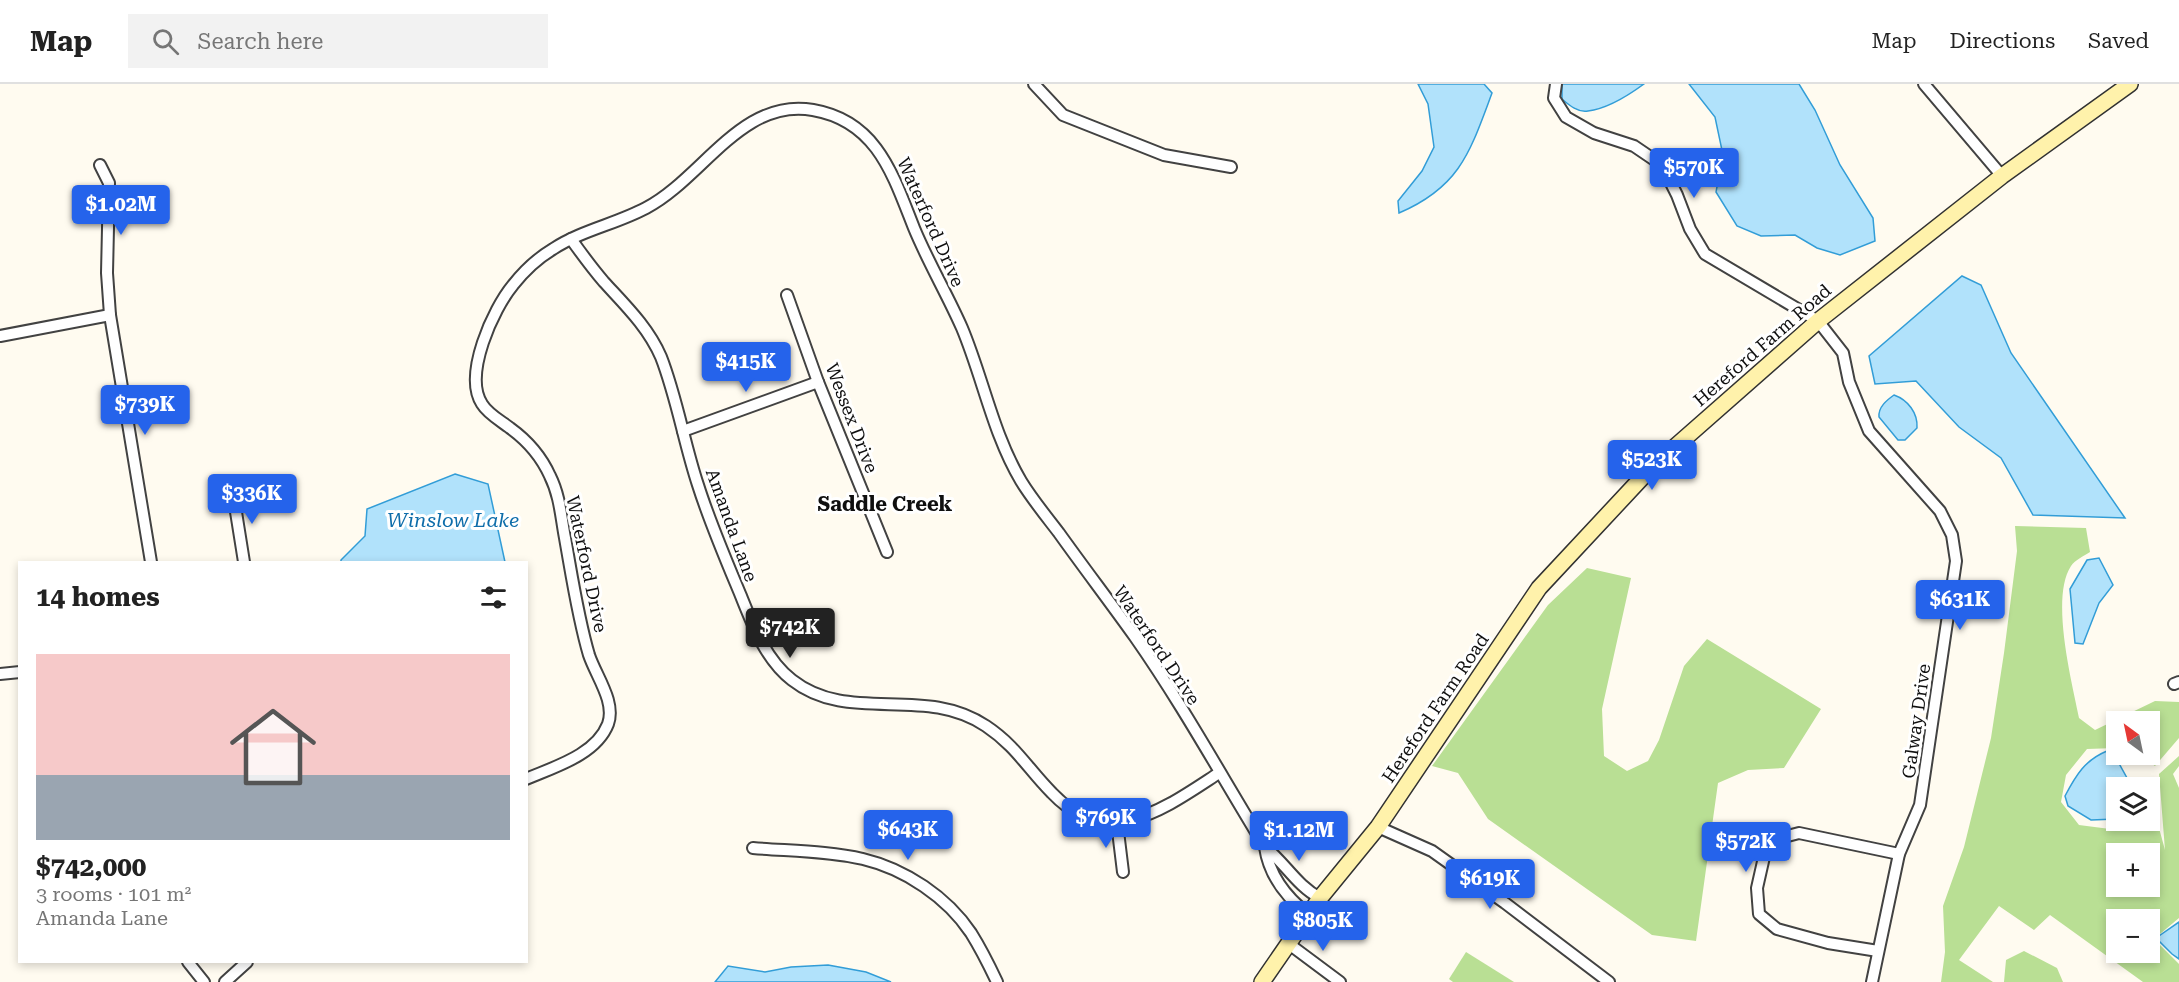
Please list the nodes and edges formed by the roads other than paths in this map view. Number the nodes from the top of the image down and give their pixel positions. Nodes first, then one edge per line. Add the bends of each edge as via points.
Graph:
1 (1034, 84) edge
2 (1556, 84) edge
3 (1924, 84) edge
4 (2130, 84) edge
5 (100, 165) dead end
6 (1231, 167) dead end
7 (2002, 176) junction
8 (571, 238) junction
9 (787, 295) dead end
10 (110, 315) junction
11 (1818, 321) junction
12 (0, 336) edge
13 (818, 382) junction
14 (683, 431) junction
15 (240, 487) dead end
16 (887, 552) dead end
17 (151, 561) edge
18 (243, 561) edge
19 (18, 672) edge
20 (0, 674) edge
21 (1219, 772) junction
22 (528, 778) edge
23 (1117, 823) junction
24 (1378, 826) junction
25 (753, 848) dead end
26 (1264, 848) junction
27 (1899, 855) junction
28 (1286, 868) junction
29 (1123, 872) dead end
30 (1274, 876) junction
31 (1320, 898) junction
32 (1309, 915) junction
33 (1289, 944) junction
34 (1878, 951) junction
35 (189, 963) edge
36 (246, 963) edge
37 (204, 982) edge
38 (225, 982) edge
39 (997, 982) edge
40 (1262, 982) edge
41 (1340, 982) edge
42 (1609, 982) edge
43 (1872, 982) edge

1 - 6 street via 1063,115 1164,155
2 - 11 street via 1554,98 1566,117 1594,133 1634,146 1662,165 1705,254
3 - 7 street
4 - 7 street, Hereford Farm Road
5 - 10 street via 109,183
7 - 11 street, Hereford Farm Road
8 - 14 street, Amanda Lane via 646,330 660,355
8 - 21 street, Waterford Drive via 644,210 668,195 750,123 771,112 816,110 841,118 863,133 881,153 896,182 921,245 962,327 1021,481 1136,638
8 - 22 street, Waterford Drive via 537,261 512,286 494,313 476,370 481,403 527,441 552,480 589,654 610,708 610,720 598,741
9 - 13 street, Wessex Drive
10 - 12 street
10 - 17 street
11 - 24 street, Hereford Farm Road via 1651,468 1539,588
11 - 27 street, Galway Drive via 1843,352 1849,382 1869,431 1940,511 1952,534 1956,561 1920,805
13 - 14 street
13 - 16 street, Wessex Drive
14 - 23 street, Amanda Lane via 698,485 750,619 777,666 793,681 835,700 856,704 912,703 962,713 1003,738 1070,810 1103,823
15 - 18 street via 236,512
19 - 20 street
21 - 23 street, Amanda Lane via 1152,814
21 - 26 street, Waterford Drive
23 - 29 street
24 - 31 street, Hereford Farm Road
24 - 42 street via 1432,851
25 - 39 street via 863,859 913,880 935,894 970,931
26 - 28 street, Waterford Drive
26 - 30 street, Waterford Drive
27 - 34 street, Galway Drive
27 - 34 street via 1799,832 1780,838 1764,857 1757,888 1759,914 1777,929
28 - 30 street
28 - 31 street, Waterford Drive
30 - 32 street, Waterford Drive
31 - 32 street, Hereford Farm Road
32 - 33 street, Hereford Farm Road
33 - 40 street, Hereford Farm Road
33 - 41 street
34 - 43 street, Galway Drive
35 - 37 street
36 - 38 street

